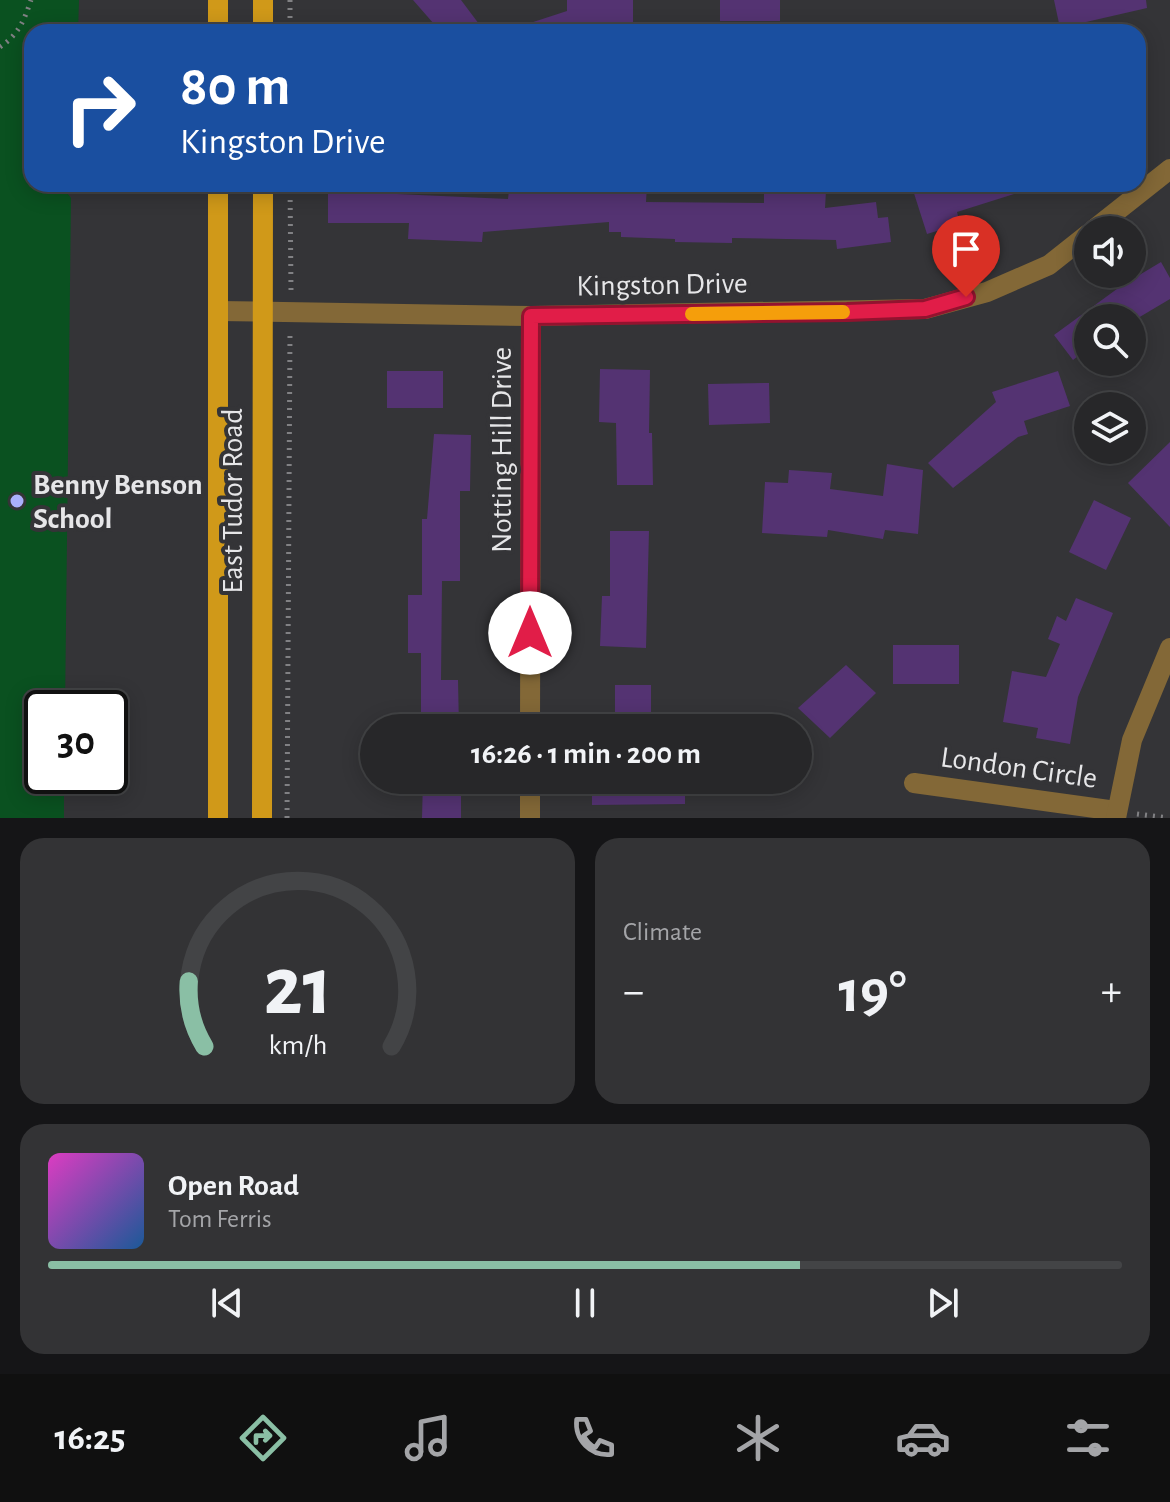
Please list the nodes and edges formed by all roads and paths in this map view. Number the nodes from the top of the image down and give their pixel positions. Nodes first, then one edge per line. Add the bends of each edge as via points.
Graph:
1 (31, 0) edge
2 (218, 0) edge
3 (263, 0) edge
4 (290, 0) edge
5 (218, 24) edge
6 (263, 24) edge
7 (290, 24) edge
8 (0, 47) edge
9 (1170, 169) edge
10 (1146, 188) edge
11 (218, 192) edge
12 (263, 192) edge
13 (290, 192) edge
14 (1141, 192) edge
15 (1111, 216) edge
16 (1074, 245) edge
17 (218, 311) junction
18 (263, 311) junction
19 (291, 311) junction
20 (531, 316) junction
21 (1170, 648) edge
22 (530, 714) edge
23 (914, 783) dead end
24 (530, 794) edge
25 (1116, 814) edge
26 (218, 818) edge
27 (262, 818) edge
28 (287, 818) edge
29 (530, 818) edge

1 - 8 path via 19,30
2 - 5 main road
3 - 6 main road
4 - 7 path
9 - 10 street
11 - 17 main road, East Tudor Road
12 - 18 main road, East Tudor Road
13 - 19 path
14 - 15 street
16 - 20 street, Kingston Drive via 1049,265 987,292 925,309
17 - 18 street, Kingston Drive
17 - 26 main road, East Tudor Road
18 - 19 street, Kingston Drive
18 - 27 main road, East Tudor Road
19 - 20 street, Kingston Drive
19 - 28 path
20 - 22 street, Notting Hill Drive
21 - 25 street via 1132,740
23 - 25 street, London Circle
24 - 29 street

